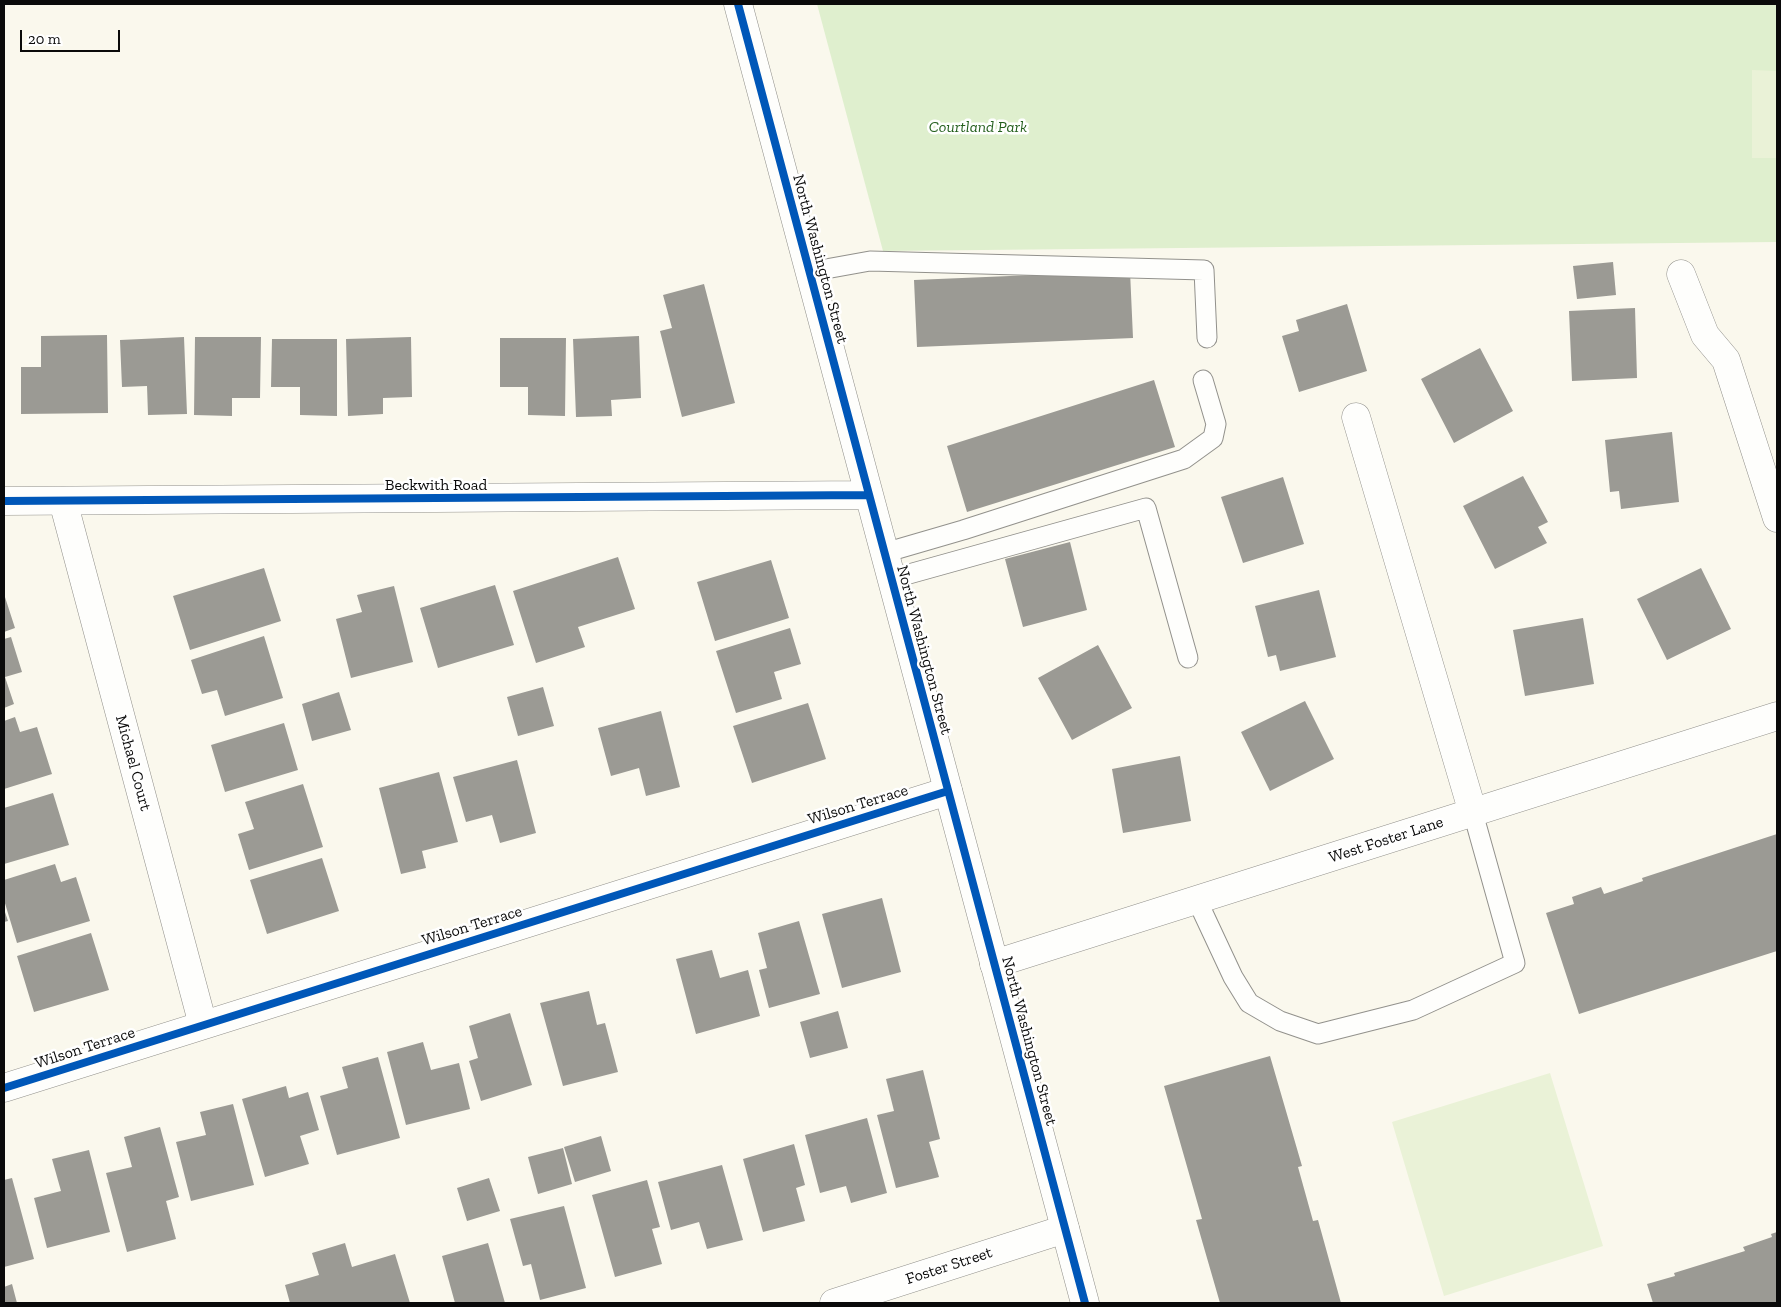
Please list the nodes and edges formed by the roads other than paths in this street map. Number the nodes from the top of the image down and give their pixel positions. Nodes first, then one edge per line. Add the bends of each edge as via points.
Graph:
1 (738, 4) edge
2 (809, 272) junction
3 (1681, 274) dead end
4 (1207, 338) dead end
5 (1203, 380) dead end
6 (1356, 417) dead end
7 (868, 495) junction
8 (4, 500) edge
9 (63, 501) junction
10 (1777, 518) edge
11 (884, 553) junction
12 (891, 579) junction
13 (1188, 658) dead end
14 (1777, 716) edge
15 (948, 791) junction
16 (1472, 813) junction
17 (1197, 900) junction
18 (994, 964) junction
19 (203, 1025) junction
20 (4, 1088) edge
21 (1065, 1229) junction
22 (834, 1303) edge
23 (1084, 1303) edge

1 - 2 street, North Washington Street
2 - 4 lane via 870,262 1204,270
2 - 7 street, North Washington Street
3 - 10 street via 1706,335 1726,360
5 - 11 lane via 1216,424 1214,438 1184,459
6 - 16 street
7 - 9 street, Beckwith Road
7 - 11 street, North Washington Street
8 - 9 street, Beckwith Road
9 - 19 street, Michael Court
11 - 12 street, North Washington Street
12 - 13 lane via 1146,508
12 - 15 street, North Washington Street
14 - 16 street, West Foster Lane
15 - 18 street, North Washington Street
15 - 19 street, Wilson Terrace
16 - 17 street, West Foster Lane
16 - 17 lane via 1515,964 1413,1010 1318,1034 1280,1021 1249,1003
17 - 18 street, West Foster Lane
18 - 21 street, North Washington Street
19 - 20 street, Wilson Terrace
21 - 22 street, Foster Street
21 - 23 street, North Washington Street

